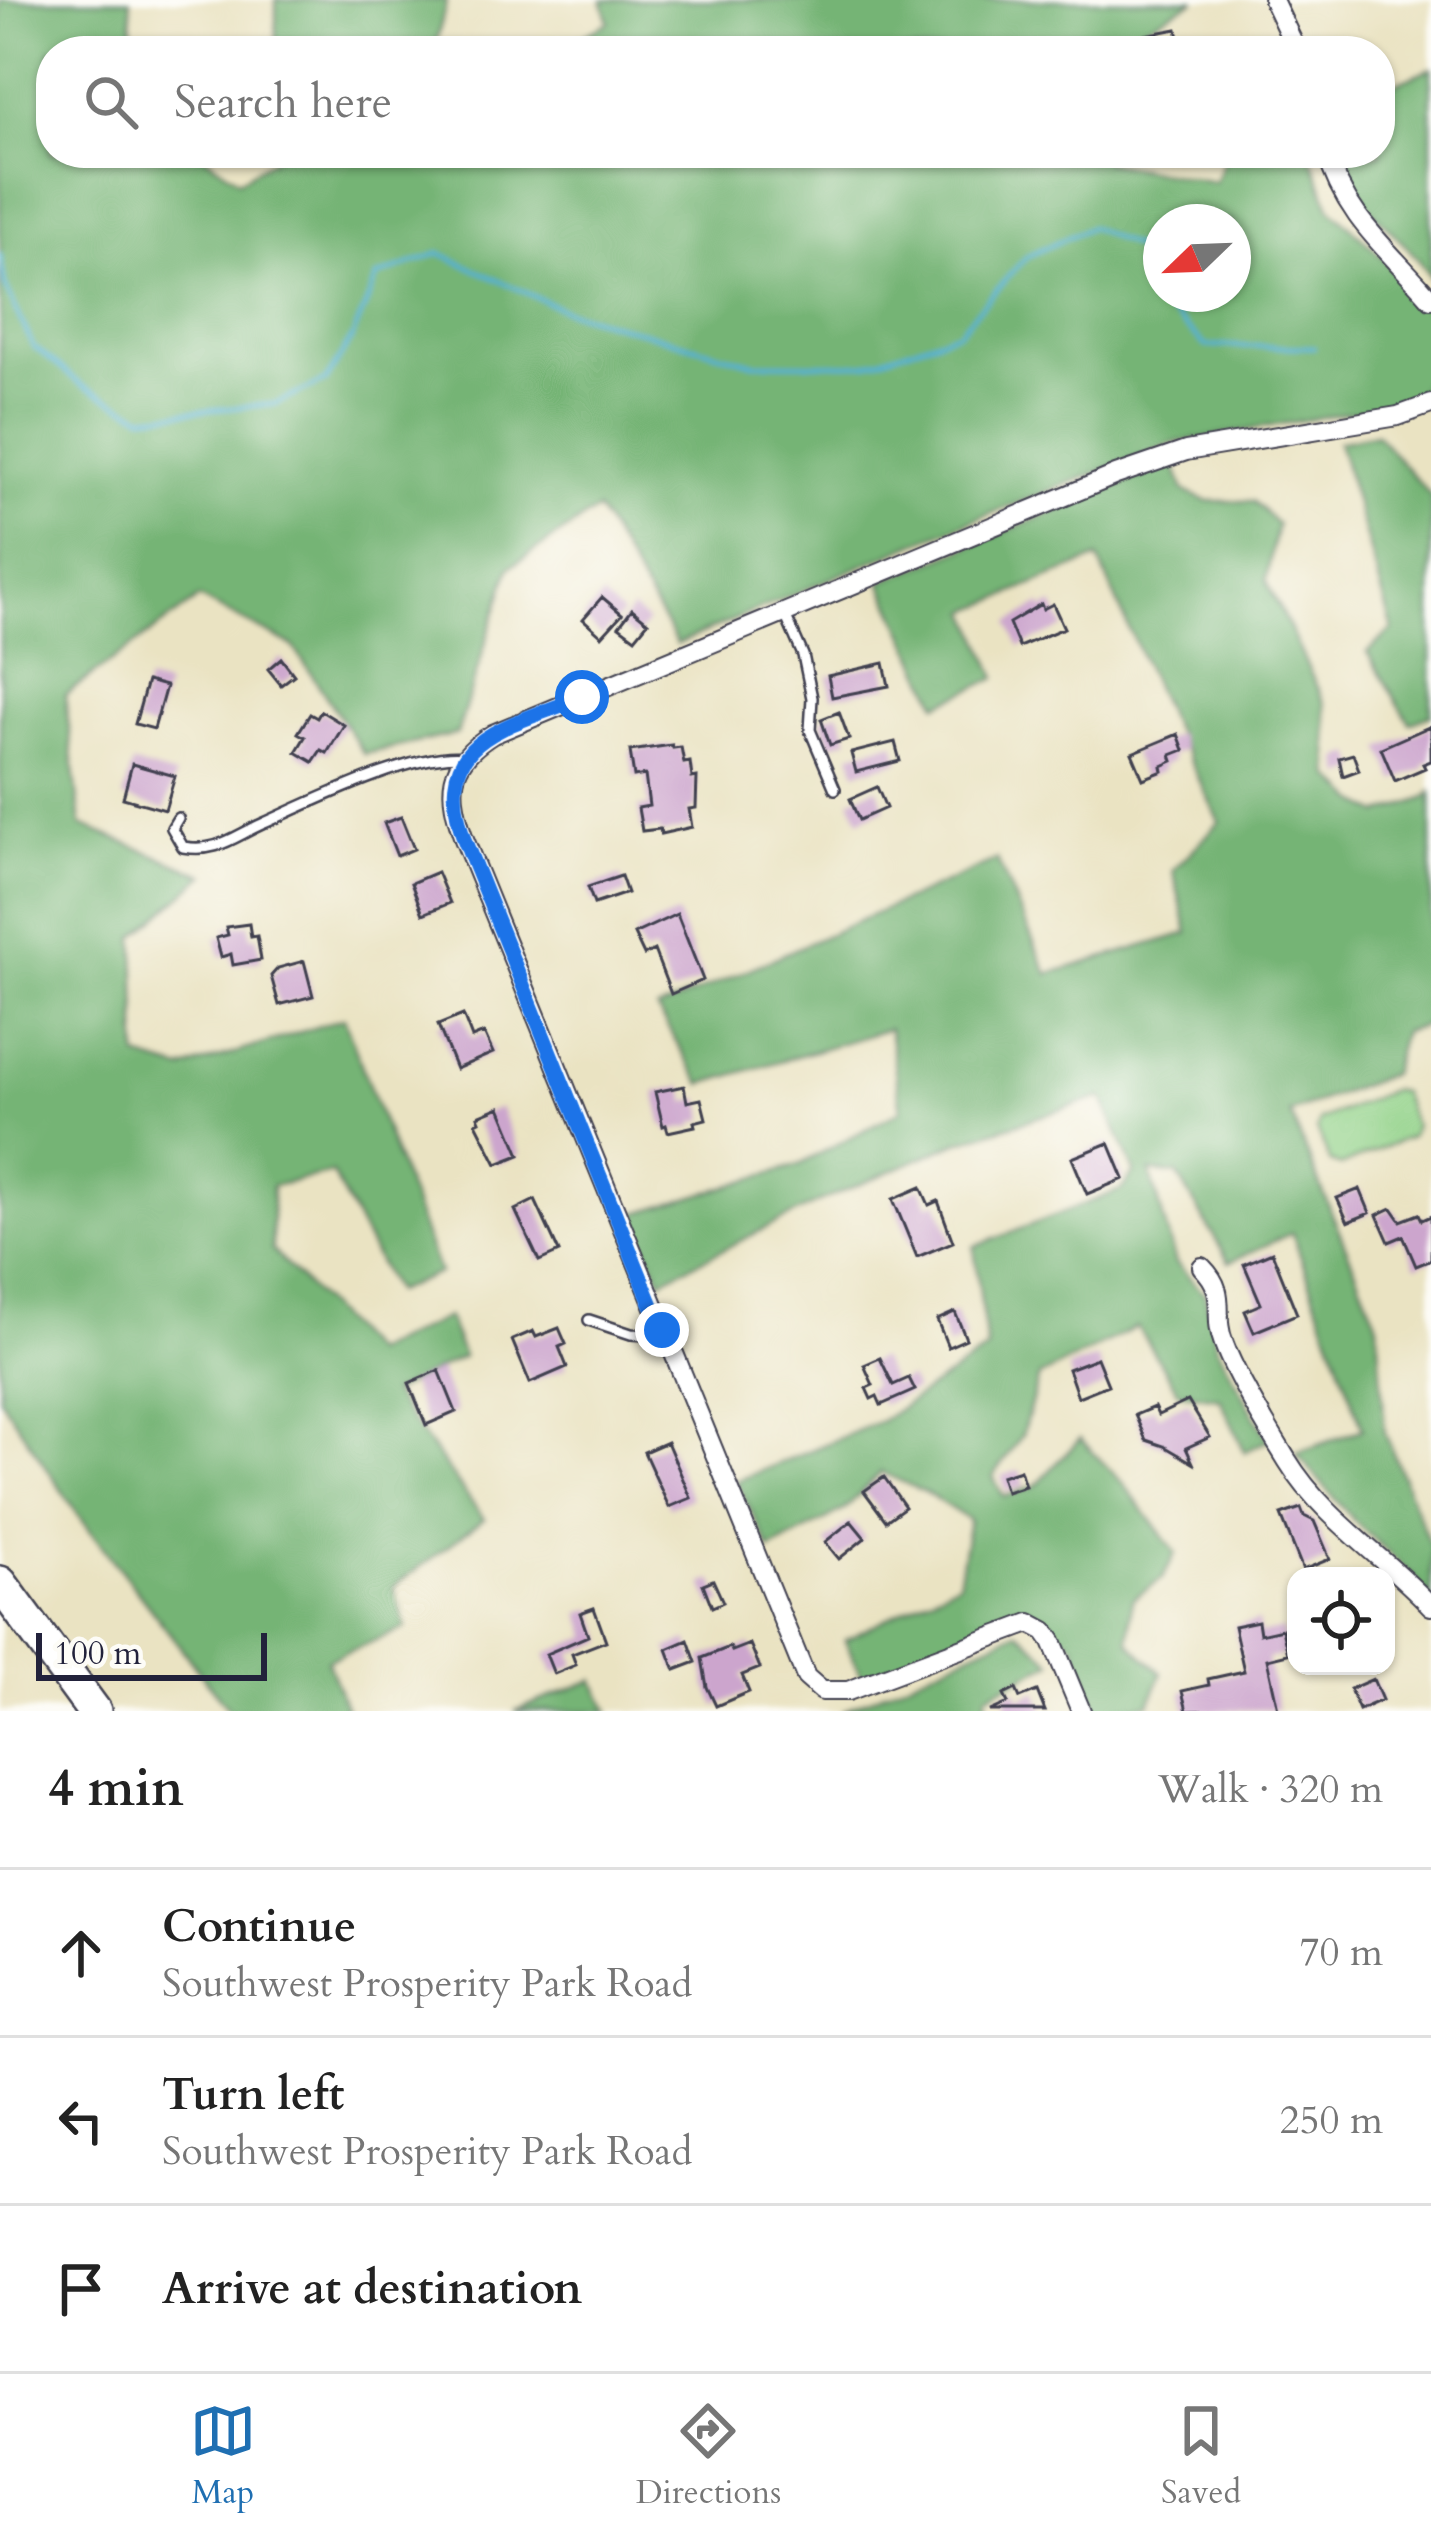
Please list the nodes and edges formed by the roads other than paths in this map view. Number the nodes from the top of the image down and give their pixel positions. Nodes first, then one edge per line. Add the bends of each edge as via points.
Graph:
1 (1273, 0) edge
2 (1290, 36) edge
3 (1332, 168) edge
4 (1431, 299) edge
5 (1431, 404) edge
6 (784, 612) junction
7 (465, 757) junction
8 (835, 789) dead end
9 (178, 818) dead end
10 (1202, 1267) dead end
11 (589, 1320) dead end
12 (664, 1336) junction
13 (0, 1583) edge
14 (1431, 1606) edge
15 (94, 1711) edge
16 (1081, 1711) edge

1 - 2 street
3 - 4 street via 1353,214
5 - 6 street via 1151,462
6 - 7 street via 493,734
6 - 8 lane via 803,655 810,730
7 - 9 lane via 414,762 223,846 183,848 172,828
7 - 12 street via 452,792 464,839
10 - 14 street via 1216,1281 1225,1348 1296,1475
11 - 12 lane
12 - 16 street via 813,1684 848,1691 1030,1623 1046,1630
13 - 15 highway

